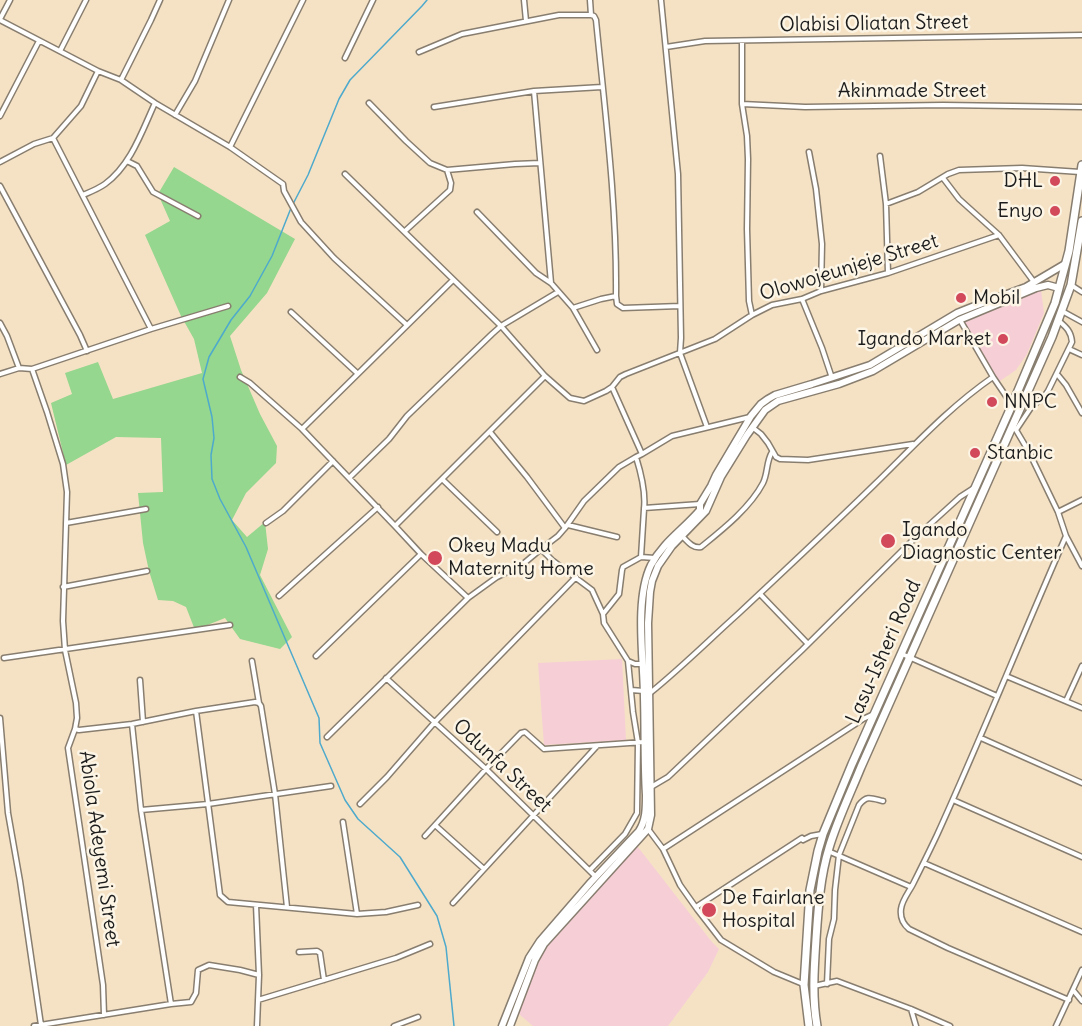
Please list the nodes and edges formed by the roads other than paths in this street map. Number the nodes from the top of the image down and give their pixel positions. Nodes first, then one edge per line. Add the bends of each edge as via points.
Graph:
1 (10, 0) edge
2 (86, 0) edge
3 (160, 0) edge
4 (230, 0) edge
5 (303, 0) edge
6 (373, 0) edge
7 (524, 0) edge
8 (590, 0) edge
9 (661, 0) edge
10 (591, 15) junction
11 (0, 20) edge
12 (526, 21) junction
13 (1082, 35) edge
14 (39, 41) junction
15 (742, 41) junction
16 (666, 47) junction
17 (60, 51) junction
18 (419, 52) dead end
19 (345, 58) dead end
20 (99, 71) junction
21 (121, 80) junction
22 (602, 87) junction
23 (534, 91) junction
24 (155, 103) junction
25 (369, 103) dead end
26 (742, 104) junction
27 (434, 107) dead end
28 (1082, 107) edge
29 (175, 115) junction
30 (0, 116) edge
31 (53, 138) junction
32 (230, 147) junction
33 (809, 152) dead end
34 (880, 156) dead end
35 (0, 162) edge
36 (127, 162) junction
37 (540, 163) junction
38 (1081, 169) edge
39 (447, 170) junction
40 (345, 174) dead end
41 (943, 178) junction
42 (0, 186) edge
43 (83, 195) junction
44 (886, 204) junction
45 (477, 212) dead end
46 (198, 216) dead end
47 (1082, 221) edge
48 (405, 231) junction
49 (999, 236) junction
50 (1079, 251) edge
51 (1065, 264) junction
52 (888, 273) junction
53 (453, 280) junction
54 (1035, 282) junction
55 (551, 283) junction
56 (1071, 285) junction
57 (1059, 288) junction
58 (821, 291) junction
59 (558, 292) junction
60 (1082, 292) edge
61 (616, 296) junction
62 (802, 299) junction
63 (228, 306) dead end
64 (680, 306) junction
65 (573, 308) junction
66 (1061, 311) junction
67 (291, 312) dead end
68 (752, 315) junction
69 (959, 320) junction
70 (1058, 320) junction
71 (1082, 322) edge
72 (0, 324) edge
73 (407, 325) junction
74 (501, 326) junction
75 (151, 329) junction
76 (1069, 349) junction
77 (597, 350) dead end
78 (87, 351) junction
79 (680, 353) junction
80 (1082, 355) edge
81 (19, 368) junction
82 (32, 369) junction
83 (357, 373) junction
84 (0, 374) edge
85 (1057, 374) junction
86 (545, 376) junction
87 (240, 377) dead end
88 (993, 377) junction
89 (832, 378) junction
90 (612, 387) junction
91 (1012, 405) junction
92 (1082, 413) edge
93 (751, 416) junction
94 (707, 427) junction
95 (752, 427) junction
96 (302, 429) junction
97 (1014, 429) junction
98 (490, 432) junction
99 (914, 444) junction
100 (772, 452) junction
101 (642, 454) junction
102 (636, 457) junction
103 (333, 461) junction
104 (349, 478) junction
105 (442, 478) junction
106 (974, 487) junction
107 (1082, 500) edge
108 (700, 504) junction
109 (378, 507) junction
110 (644, 508) junction
111 (146, 509) dead end
112 (1058, 512) junction
113 (266, 523) dead end
114 (66, 524) junction
115 (395, 526) junction
116 (567, 526) junction
117 (497, 532) dead end
118 (682, 536) junction
119 (1066, 536) junction
120 (617, 537) dead end
121 (541, 549) junction
122 (421, 554) junction
123 (641, 557) junction
124 (656, 558) junction
125 (1082, 566) edge
126 (147, 571) dead end
127 (576, 577) junction
128 (63, 587) junction
129 (760, 594) junction
130 (279, 596) dead end
131 (468, 598) junction
132 (603, 614) junction
133 (230, 625) dead end
134 (808, 644) junction
135 (65, 650) junction
136 (902, 654) junction
137 (316, 656) dead end
138 (910, 657) junction
139 (4, 658) dead end
140 (252, 661) dead end
141 (628, 661) junction
142 (642, 664) junction
143 (1082, 666) edge
144 (1006, 676) junction
145 (386, 678) junction
146 (140, 680) dead end
147 (631, 690) junction
148 (647, 692) junction
149 (997, 696) junction
150 (1066, 701) junction
151 (259, 703) junction
152 (1082, 708) edge
153 (196, 711) junction
154 (874, 714) junction
155 (0, 718) edge
156 (143, 722) junction
157 (434, 723) junction
158 (132, 724) junction
159 (75, 729) junction
160 (327, 737) dead end
161 (981, 738) junction
162 (1, 740) edge
163 (641, 742) junction
164 (597, 746) junction
165 (486, 769) junction
166 (1082, 783) edge
167 (331, 786) dead end
168 (651, 787) junction
169 (275, 794) junction
170 (637, 794) junction
171 (646, 795) junction
172 (953, 800) junction
173 (883, 801) dead end
174 (208, 804) junction
175 (360, 804) dead end
176 (141, 810) junction
177 (533, 815) junction
178 (343, 822) dead end
179 (435, 825) junction
180 (648, 829) junction
181 (823, 834) junction
182 (425, 837) dead end
183 (663, 849) junction
184 (828, 851) junction
185 (839, 855) junction
186 (1082, 856) edge
187 (924, 863) junction
188 (484, 869) junction
189 (590, 871) junction
190 (596, 877) junction
191 (911, 887) junction
192 (453, 903) dead end
193 (256, 905) junction
194 (418, 906) dead end
195 (287, 907) junction
196 (697, 909) junction
197 (357, 914) junction
198 (1082, 932) edge
199 (430, 944) dead end
200 (298, 952) dead end
201 (1082, 970) edge
202 (259, 975) junction
203 (324, 980) junction
204 (826, 984) junction
205 (804, 985) junction
206 (813, 986) junction
207 (1073, 990) junction
208 (258, 1000) junction
209 (1069, 1000) junction
210 (1082, 1001) edge
211 (171, 1004) junction
212 (911, 1009) junction
213 (104, 1016) junction
214 (418, 1017) dead end
215 (41, 1025) edge
216 (34, 1026) edge
217 (257, 1026) edge
218 (394, 1026) edge
219 (502, 1026) edge
220 (510, 1026) edge
221 (809, 1026) edge
222 (817, 1026) edge
223 (916, 1026) edge
224 (951, 1026) edge
225 (1056, 1026) edge

1 - 11 street
2 - 17 street
3 - 21 street
4 - 29 street via 195,81
5 - 32 street
6 - 19 street
7 - 12 street
8 - 10 street
9 - 16 street
10 - 12 street
10 - 22 street via 596,18
11 - 14 street
12 - 18 street via 462,34
13 - 15 street, Olabisi Oliatan Street
14 - 17 street
14 - 30 street
15 - 16 street, Olabisi Oliatan Street
15 - 26 street
16 - 64 street via 678,174
17 - 20 street
20 - 21 street
20 - 31 street via 81,106
21 - 24 street
22 - 23 street
22 - 61 street
23 - 27 street
23 - 37 street
24 - 29 street
24 - 36 street
25 - 39 street via 430,163
26 - 28 street, Akinmade Street
26 - 68 street via 748,146
29 - 32 street
31 - 35 street
31 - 43 street
32 - 73 street via 283,184 301,222
33 - 58 street via 822,244
34 - 44 street
36 - 43 street via 104,185
36 - 46 street via 137,166 153,192
37 - 39 street
37 - 55 street
38 - 41 street via 959,170
38 - 51 main road, Lasu-Isheri Road
39 - 48 street via 450,190
40 - 48 street
41 - 44 street
41 - 49 street via 959,199
42 - 78 street
43 - 75 street
44 - 52 street
45 - 55 street via 536,273
47 - 50 main road, Lasu-Isheri Road
48 - 53 street
49 - 52 street, Olowojeunjeje Street
49 - 54 street
50 - 56 main road, Lasu-Isheri Road
51 - 54 main road
51 - 57 main road, Lasu-Isheri Road
52 - 58 street, Olowojeunjeje Street
53 - 73 street
53 - 74 street
54 - 89 main road via 957,313 870,364
55 - 59 street
56 - 60 street
56 - 66 main road, Lasu-Isheri Road
57 - 69 main road via 1036,288
57 - 91 main road, Lasu-Isheri Road
58 - 62 street, Olowojeunjeje Street
59 - 65 street
59 - 74 street
61 - 64 street via 617,304 623,308
61 - 65 street
62 - 68 street, Olowojeunjeje Street via 772,305
62 - 89 street
63 - 75 street
64 - 79 street
65 - 77 street
66 - 70 main road, Lasu-Isheri Road
66 - 71 street
67 - 83 street
68 - 79 street, Olowojeunjeje Street via 715,339
69 - 88 street
69 - 95 main road via 873,371 771,404
70 - 76 street via 1071,334
70 - 97 main road, Lasu-Isheri Road
72 - 81 street
73 - 83 street
74 - 86 street
74 - 104 street
75 - 78 street
76 - 80 street
76 - 85 street
78 - 82 street
79 - 90 street, Olowojeunjeje Street via 620,377
79 - 94 street
81 - 82 street
81 - 84 street
82 - 114 street, Abiola Adeyemi Street via 63,464
83 - 96 street
85 - 92 street
85 - 97 street via 1043,398
86 - 90 street, Olowojeunjeje Street via 579,401
86 - 98 street
87 - 96 street
88 - 91 street
88 - 99 street via 968,394
89 - 93 main road via 775,395
90 - 101 street
91 - 106 main road, Lasu-Isheri Road
93 - 94 street
93 - 108 main road
94 - 101 street via 672,436
95 - 100 street
95 - 118 main road via 721,477 706,512
96 - 103 street
97 - 112 street
97 - 138 main road, Lasu-Isheri Road
98 - 105 street
98 - 116 street
99 - 100 street via 808,460 780,459
99 - 129 street
100 - 118 street via 763,483 727,526 701,548
101 - 102 street
102 - 110 street
102 - 116 street via 595,490
103 - 104 street
103 - 113 street
104 - 109 street
105 - 115 street
105 - 117 street
106 - 134 street via 916,537
106 - 136 main road, Lasu-Isheri Road
107 - 112 street
108 - 110 street
108 - 124 main road via 700,510
109 - 115 street
109 - 130 street
110 - 123 street
111 - 114 street
112 - 119 street
114 - 128 street, Abiola Adeyemi Street
115 - 122 street
116 - 120 street
116 - 121 street
118 - 148 main road via 662,558 652,581
119 - 125 street
119 - 144 street
121 - 127 street
121 - 131 street
122 - 131 street
122 - 137 street
123 - 124 street
123 - 132 street via 623,567 619,594
124 - 142 main road via 643,595
126 - 128 street
127 - 132 street via 592,590
127 - 157 street
128 - 135 street, Abiola Adeyemi Street
129 - 134 street
129 - 148 street
131 - 145 street
132 - 141 street via 604,623
133 - 135 street
134 - 168 street via 668,777
135 - 139 street
135 - 159 street, Abiola Adeyemi Street via 76,703
136 - 138 street
136 - 154 main road, Lasu-Isheri Road
138 - 149 street
138 - 184 main road, Lasu-Isheri Road
140 - 151 street
141 - 142 street
141 - 147 street
142 - 148 main road
143 - 150 street
144 - 149 street
144 - 150 street
145 - 157 street, Odunfa Street
145 - 160 street
146 - 156 street
147 - 148 street
147 - 163 street
148 - 163 main road
148 - 168 main road
149 - 161 street
150 - 152 street
151 - 153 street
151 - 169 street
153 - 156 street
153 - 174 street
154 - 181 main road, Lasu-Isheri Road
154 - 183 street
155 - 162 street
156 - 158 street
157 - 165 street, Odunfa Street
157 - 175 street
158 - 159 street
158 - 176 street
159 - 213 street, Abiola Adeyemi Street via 68,748 103,985
161 - 166 street
161 - 172 street
162 - 215 street via 8,813
163 - 164 street
163 - 170 street
163 - 171 main road
164 - 165 street via 544,749 525,732
164 - 177 street
165 - 177 street, Odunfa Street
165 - 179 street
167 - 169 street
168 - 180 main road
169 - 174 street
169 - 195 street
170 - 171 street
170 - 189 street via 634,821
171 - 190 main road via 645,820 639,831
172 - 186 street
172 - 187 street
173 - 185 street via 869,798 859,805
174 - 176 street
174 - 193 street via 220,895 228,902
176 - 211 street
177 - 188 street
177 - 189 street, Odunfa Street
178 - 197 street
179 - 182 street
179 - 188 street
180 - 183 street
180 - 220 main road via 544,944
181 - 196 street via 802,838
181 - 205 main road, Lasu-Isheri Road via 810,890
183 - 196 street
184 - 185 street
184 - 206 main road, Lasu-Isheri Road
185 - 191 street
185 - 204 street
187 - 191 street
187 - 198 street
188 - 192 street
189 - 190 street, Odunfa Street
190 - 219 main road via 540,940
191 - 209 street via 901,910 907,928
193 - 195 street
193 - 202 street
194 - 197 street
195 - 197 street
196 - 205 street via 728,945
199 - 203 street
200 - 203 street via 320,953
201 - 207 street
202 - 208 street
202 - 211 street via 209,965 198,970 191,1002
203 - 208 street
204 - 206 street
204 - 212 street via 837,981
205 - 221 main road, Lasu-Isheri Road
206 - 222 main road, Lasu-Isheri Road
207 - 209 street
207 - 210 street
208 - 217 street
209 - 225 street
211 - 213 street
212 - 223 street
212 - 224 street
213 - 215 street
214 - 218 street
215 - 216 street

